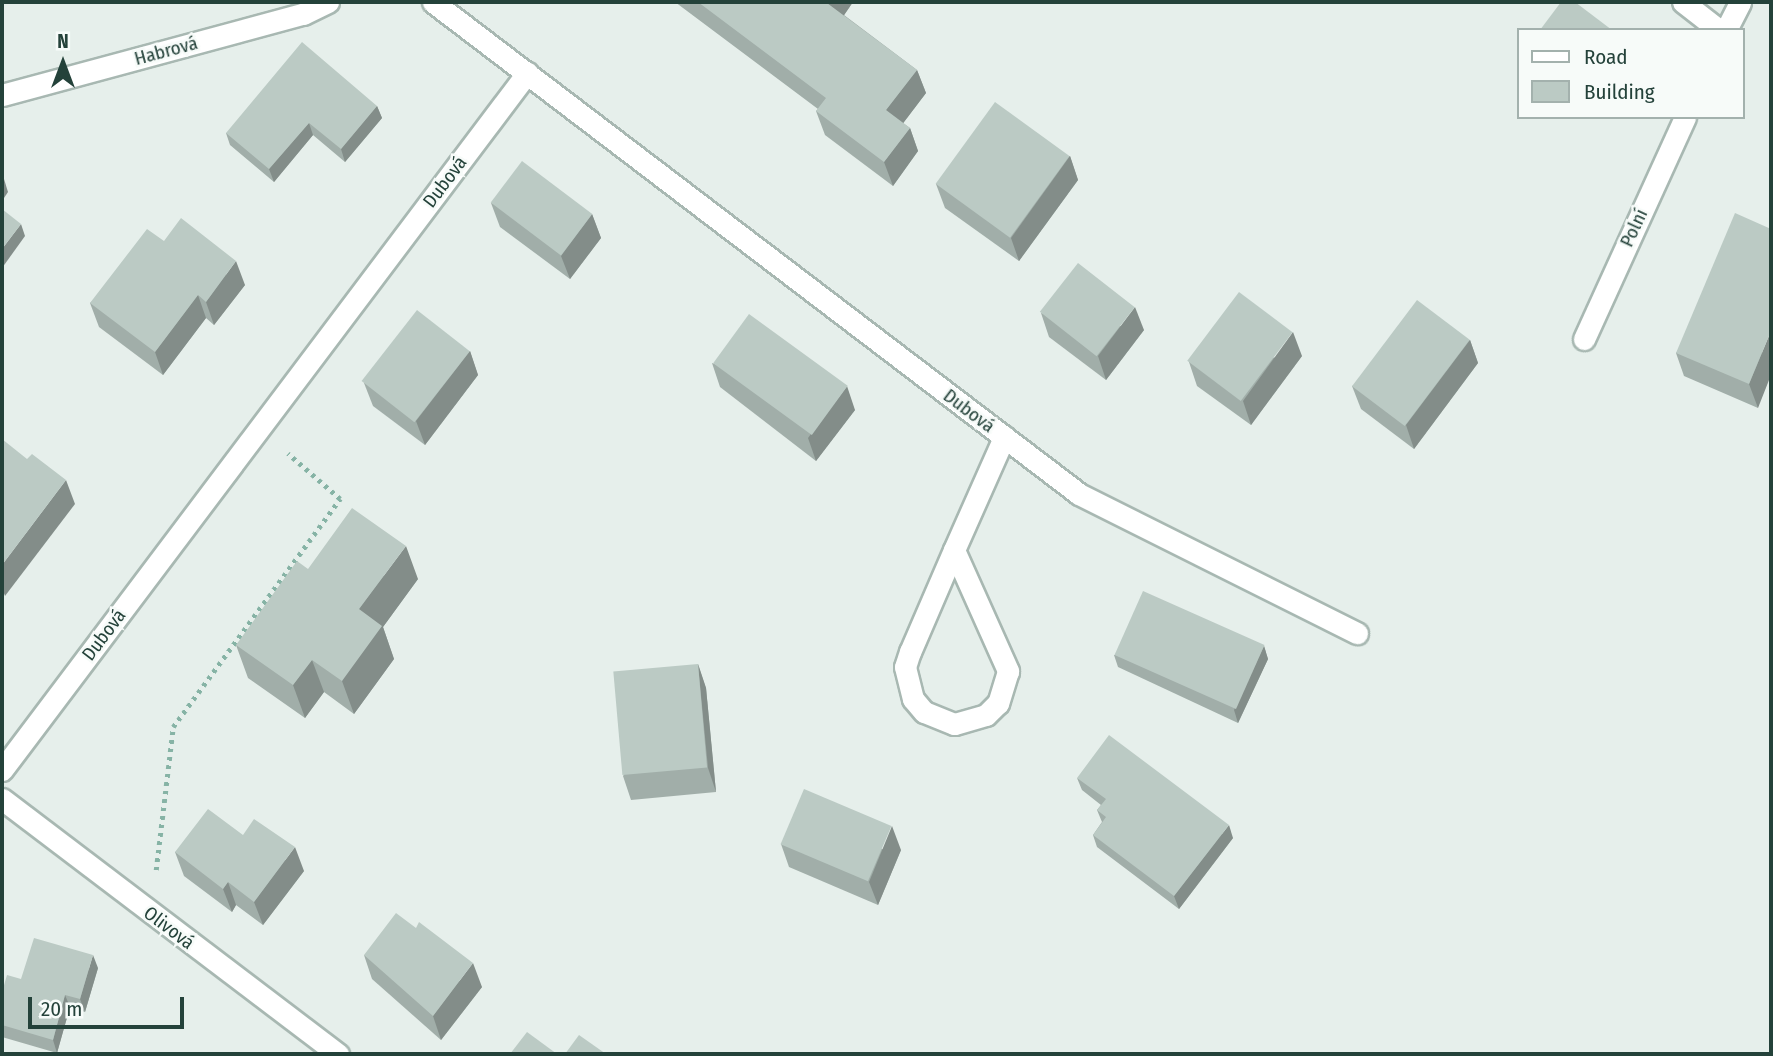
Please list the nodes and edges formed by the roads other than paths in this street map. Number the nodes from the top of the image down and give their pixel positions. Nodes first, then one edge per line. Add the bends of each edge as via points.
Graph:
1 (328, 2) edge
2 (433, 2) edge
3 (1683, 2) edge
4 (1740, 2) edge
5 (1716, 28) edge
6 (1727, 28) edge
7 (527, 73) junction
8 (2, 95) edge
9 (1684, 119) edge
10 (1584, 339) dead end
11 (1004, 437) junction
12 (954, 550) junction
13 (1357, 633) dead end
14 (2, 770) edge
15 (2, 799) edge
16 (338, 1054) edge

1 - 8 street, Habrová via 303,15
2 - 7 street
3 - 5 street
4 - 6 street
7 - 11 street, Dubová
7 - 14 street, Dubová
9 - 10 street, Polní
11 - 12 street, Dubová
11 - 13 street, Dubová via 1114,516
12 - 12 street, Dubová via 905,667 913,699 938,721 954,724 986,715 998,703 1008,671
15 - 16 street, Olivová via 150,916

